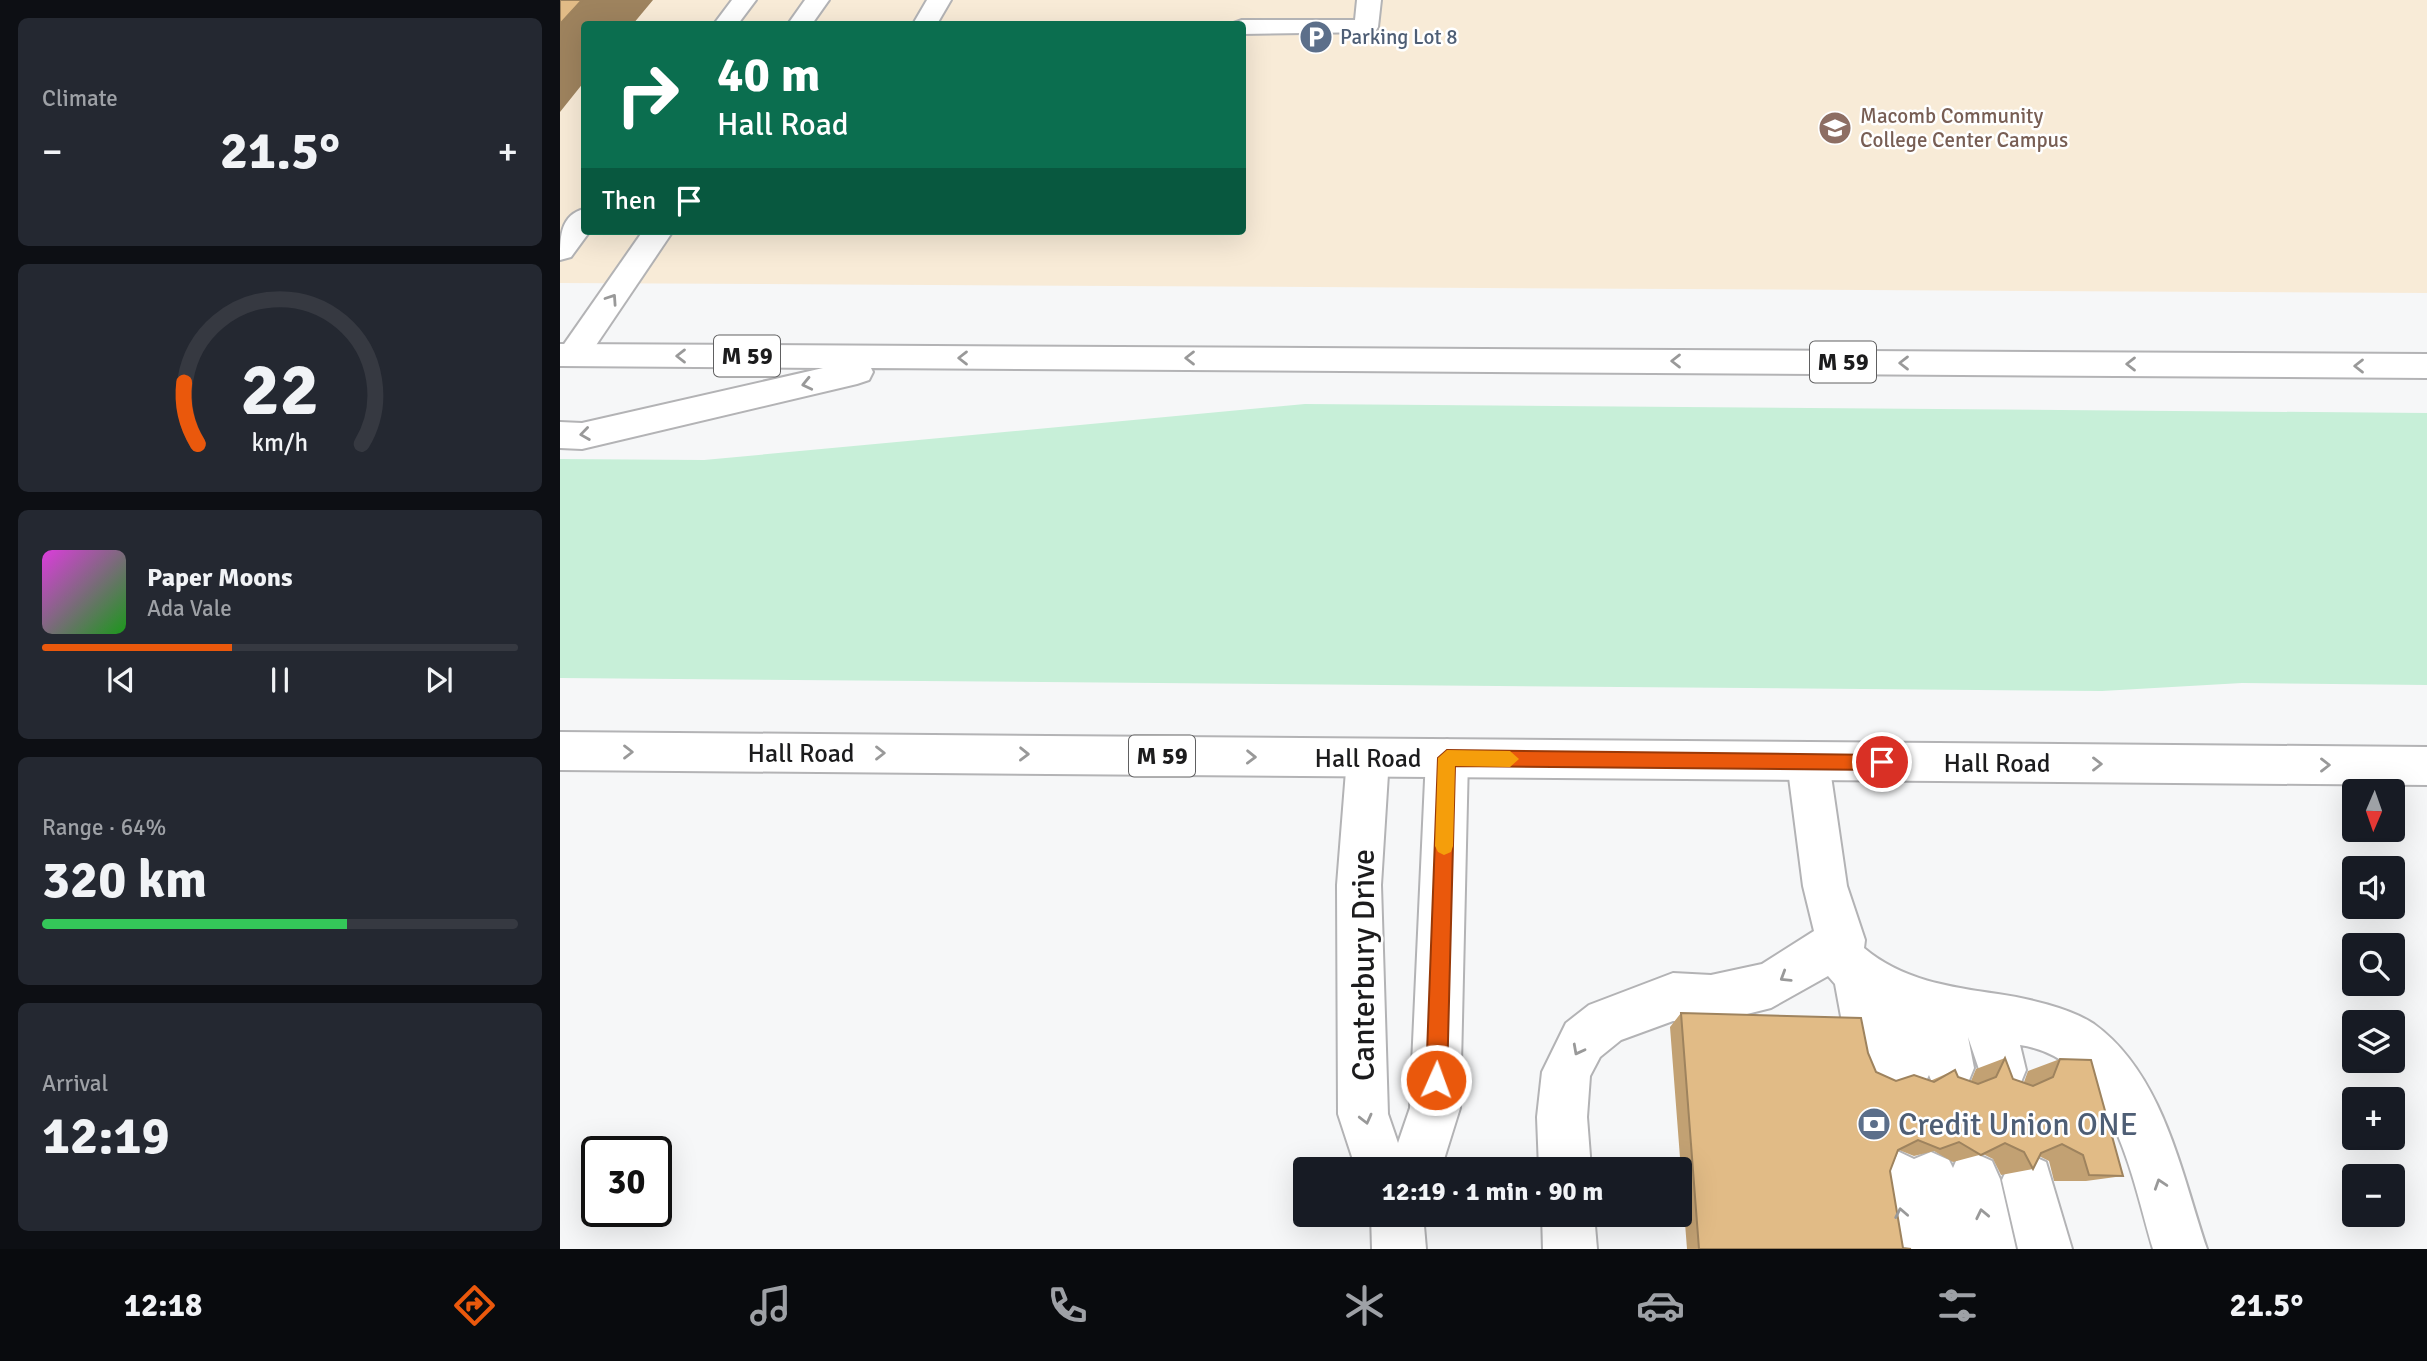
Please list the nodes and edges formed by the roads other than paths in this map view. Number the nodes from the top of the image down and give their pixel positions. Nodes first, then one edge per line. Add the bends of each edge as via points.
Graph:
1 (744, 0) edge
2 (817, 0) edge
3 (939, 0) edge
4 (1369, 0) edge
5 (728, 21) edge
6 (802, 21) edge
7 (927, 21) edge
8 (1246, 27) edge
9 (581, 222) edge
10 (655, 235) edge
11 (560, 250) edge
12 (566, 355) edge
13 (921, 358) junction
14 (2427, 366) edge
15 (560, 435) edge
16 (560, 751) edge
17 (1368, 758) junction
18 (1447, 758) junction
19 (1808, 762) junction
20 (2427, 766) edge
21 (1882, 977) junction
22 (1989, 1016) junction
23 (2002, 1070) edge
24 (1378, 1157) edge
25 (1419, 1157) edge
26 (1564, 1157) edge
27 (1933, 1178) junction
28 (2028, 1180) edge
29 (1569, 1227) edge
30 (1570, 1249) edge
31 (1908, 1249) edge
32 (1946, 1249) edge
33 (1989, 1249) edge
34 (2045, 1249) edge
35 (2180, 1249) edge

1 - 5 main road
2 - 6 main road
3 - 7 main road
4 - 8 main road via 1366,27
9 - 11 main road
12 -> 10 main road
13 -> 12 main road, M 59
14 -> 13 main road, M 59
13 -> 15 main road via 582,436
16 -> 17 main road, Hall Road / M 59
17 - 18 main road, Hall Road / M 59
17 -> 24 main road, Canterbury Drive via 1359,885 1363,1114
18 - 19 main road, Hall Road / M 59
18 - 25 main road via 1436,1108
19 -> 20 main road, Hall Road / M 59
19 - 21 main road via 1825,886
21 - 21 main road via 1911,1066
21 - 22 main road
21 -> 26 main road via 1771,985 1711,999 1673,998 1606,1022 1583,1040 1566,1072
22 - 23 main road
35 -> 22 main road via 2141,1126 2108,1069 2075,1040 2026,1022
31 -> 27 main road
27 - 32 main road
33 -> 27 main road
28 - 34 main road
29 - 30 main road

